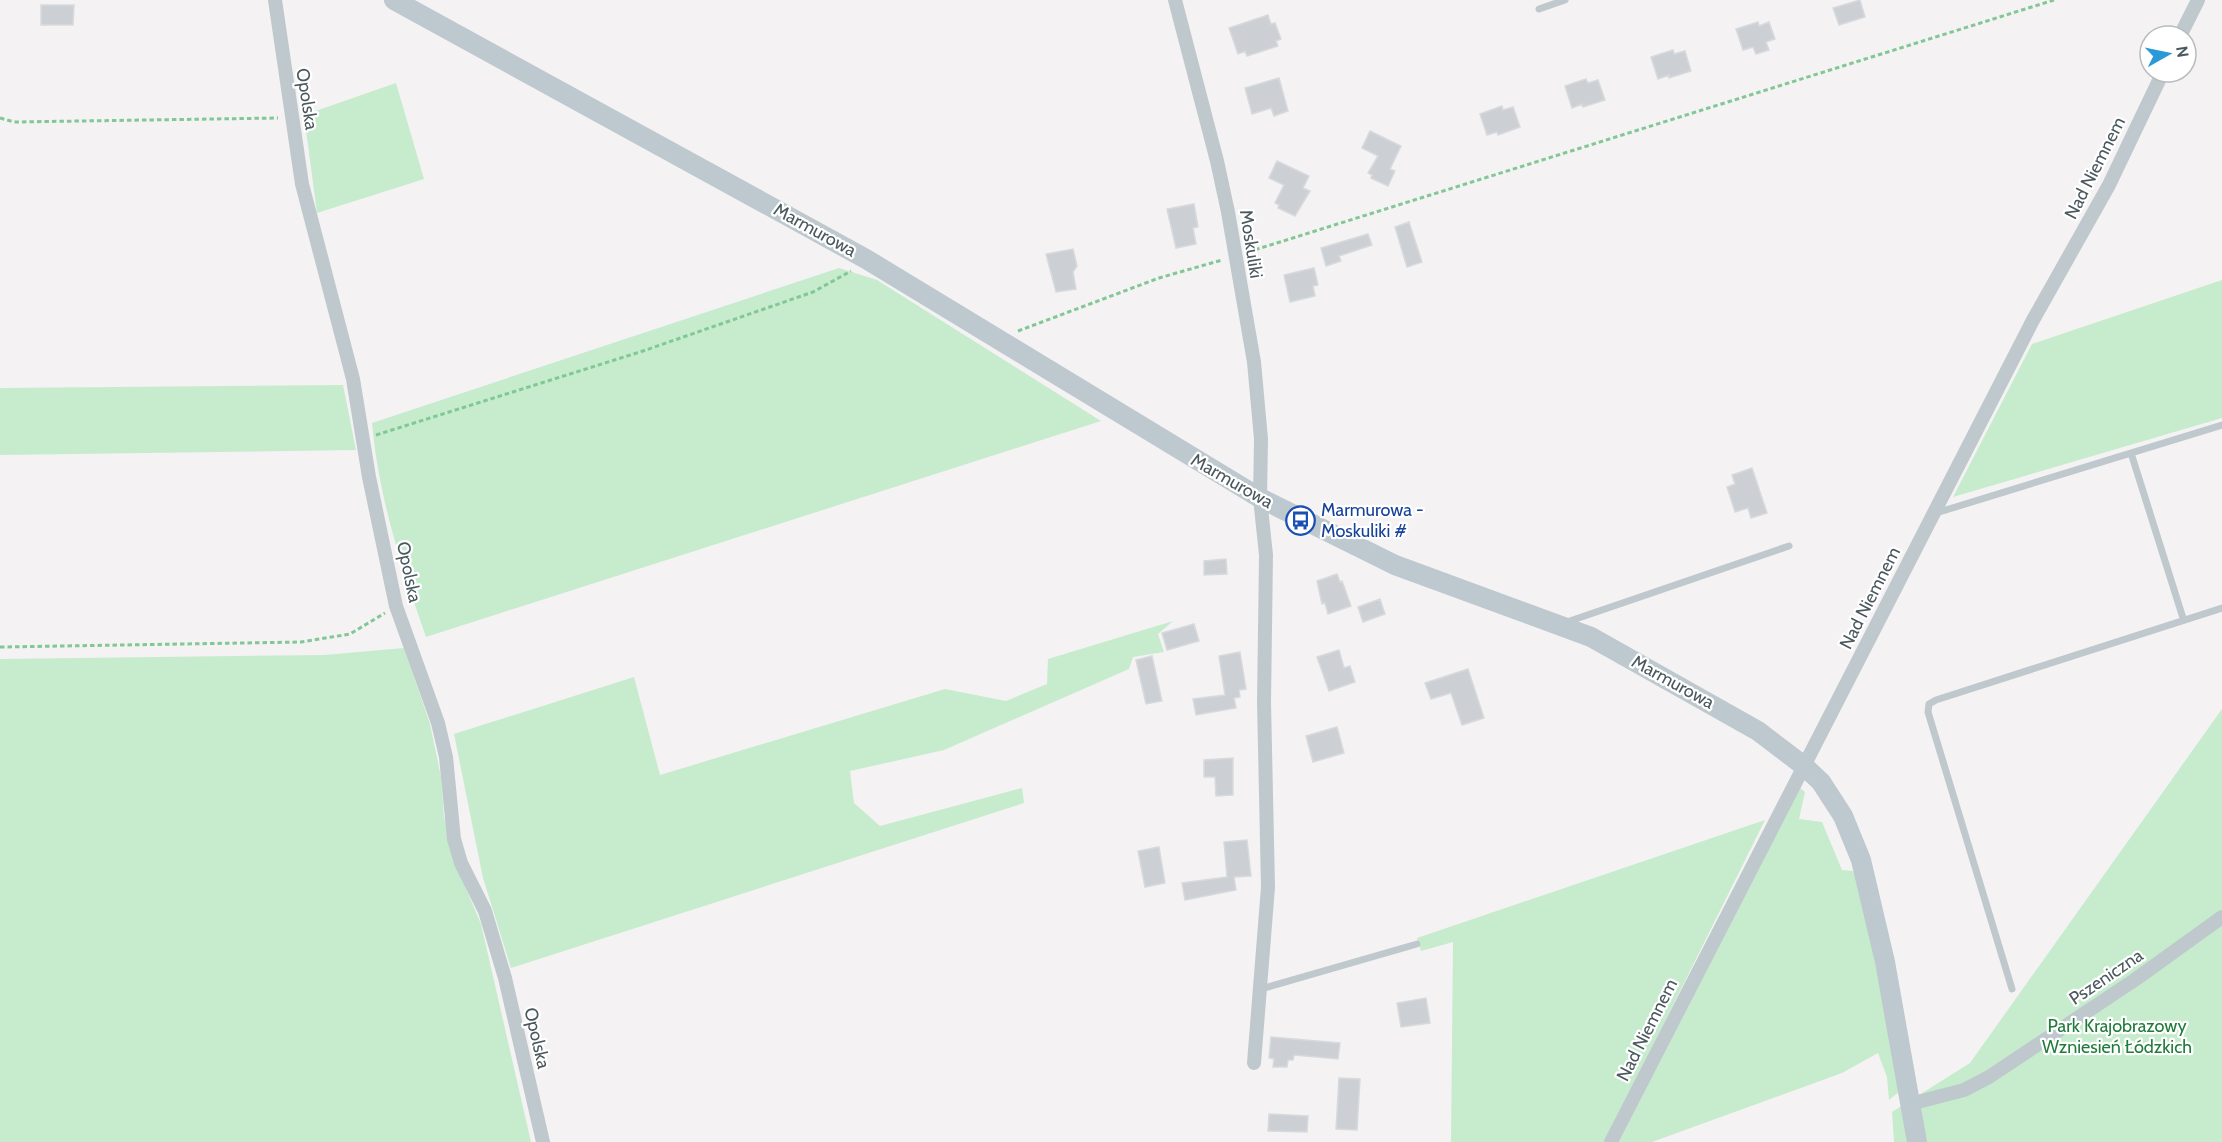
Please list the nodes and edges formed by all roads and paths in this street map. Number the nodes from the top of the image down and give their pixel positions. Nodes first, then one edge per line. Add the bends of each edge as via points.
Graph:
1 (275, 0) edge
2 (394, 0) edge
3 (1175, 0) edge
4 (1565, 0) edge
5 (2054, 0) edge
6 (2198, 0) edge
7 (1539, 9) dead end
8 (2186, 24) edge
9 (2157, 84) edge
10 (0, 118) edge
11 (292, 118) junction
12 (1235, 256) junction
13 (866, 259) junction
14 (998, 338) junction
15 (2222, 425) edge
16 (363, 440) junction
17 (2131, 453) junction
18 (1260, 498) junction
19 (1934, 513) junction
20 (1789, 546) dead end
21 (396, 606) junction
22 (2222, 608) edge
23 (2182, 618) junction
24 (1558, 624) junction
25 (0, 647) edge
26 (1804, 766) junction
27 (2222, 917) edge
28 (1417, 944) dead end
29 (1261, 989) junction
30 (2012, 989) dead end
31 (1254, 1064) dead end
32 (1910, 1104) junction
33 (543, 1142) edge
34 (1611, 1142) edge
35 (1917, 1142) edge

1 - 11 street, Opolska
2 - 13 street, Marmurowa
3 - 12 street, Moskuliki via 1217,160
4 - 7 lane
5 - 12 path
6 - 8 street
9 - 19 street, Nad Niemnem via 2109,185 2033,320
10 - 11 path via 14,122
11 - 16 street, Opolska via 302,184 353,379
12 - 14 path via 1159,278
12 - 18 street, Moskuliki via 1254,362 1262,439
13 - 14 street, Marmurowa
13 - 16 path via 813,292 629,356
14 - 18 street, Marmurowa
15 - 17 lane
16 - 21 street, Opolska
17 - 19 lane
17 - 23 lane
18 - 24 street, Marmurowa via 1395,565
18 - 29 street, Moskuliki via 1266,555 1268,887
19 - 26 street, Nad Niemnem
20 - 24 lane
21 - 25 path via 350,634 301,642
21 - 33 street, Opolska via 438,723 446,757 454,839 461,863 485,911 505,978
22 - 23 lane
23 - 30 lane via 1929,704 1928,712
24 - 26 street, Marmurowa via 1592,637 1690,690 1758,731
26 - 32 street, Marmurowa via 1821,782 1843,816 1861,860 1885,962
26 - 34 street, Nad Niemnem
27 - 32 street, Pszeniczna via 1989,1077 1964,1090
28 - 29 lane
29 - 31 street, Moskuliki
32 - 35 street, Marmurowa

